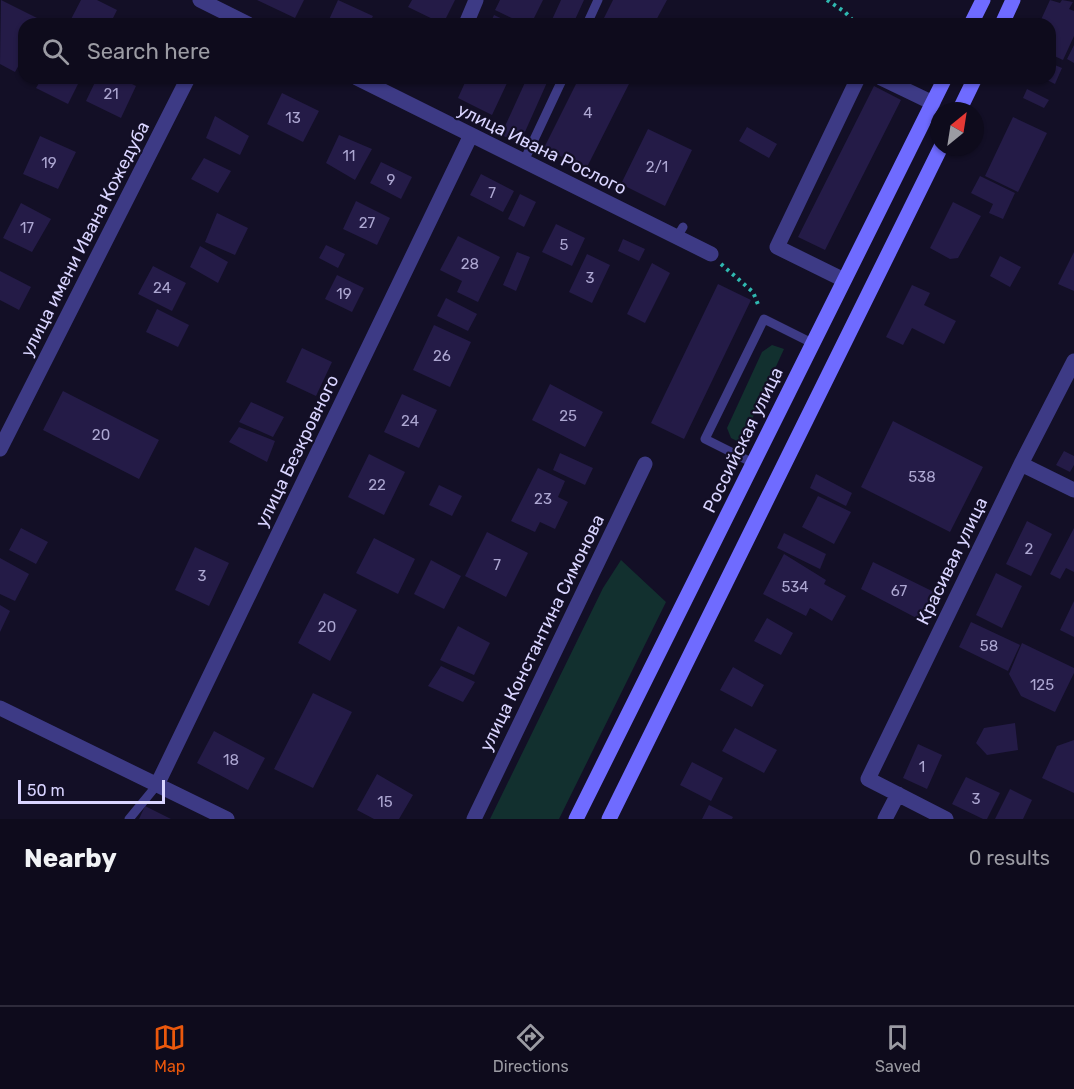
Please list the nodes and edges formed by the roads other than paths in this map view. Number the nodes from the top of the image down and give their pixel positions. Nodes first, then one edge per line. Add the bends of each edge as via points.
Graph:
1 (200, 0) edge
2 (476, 0) edge
3 (598, 0) edge
4 (983, 0) edge
5 (1013, 0) edge
6 (221, 12) edge
7 (468, 18) edge
8 (590, 18) edge
9 (974, 18) edge
10 (1005, 18) edge
11 (185, 84) edge
12 (369, 84) edge
13 (559, 84) edge
14 (855, 84) edge
15 (894, 84) edge
16 (942, 84) edge
17 (972, 84) edge
18 (933, 102) joint
19 (963, 102) edge
20 (930, 108) edge
21 (471, 135) junction
22 (937, 156) edge
23 (524, 161) junction
24 (711, 254) road end
25 (844, 280) junction
26 (812, 343) junction
27 (1074, 361) edge
28 (0, 449) edge
29 (645, 464) dead end
30 (753, 464) junction
31 (1021, 464) junction
32 (1074, 490) edge
33 (0, 708) edge
34 (158, 785) junction
35 (898, 794) junction
36 (129, 819) edge
37 (227, 819) edge
38 (474, 819) edge
39 (576, 819) edge
40 (609, 819) edge
41 (885, 819) edge
42 (946, 819) edge

1 - 6 street
2 - 7 street
3 - 8 lane
4 - 9 main road
5 - 10 main road
11 - 28 street, улица имени Ивана Кожедуба
12 - 21 street, улица Ивана Рослого
13 - 23 lane
14 - 25 street via 777,247
15 - 18 street
16 - 18 main road, Российская улица
17 - 19 main road
20 - 25 main road, Российская улица
21 - 23 street, улица Ивана Рослого
21 - 34 street, улица Безкровного
22 - 40 main road
23 - 24 street, улица Ивана Рослого via 680,232
25 - 26 main road, Российская улица
26 - 30 main road, Российская улица
26 - 30 lane via 764,319 705,439
27 - 31 street, Красивая улица
29 - 38 street, улица Константина Симонова
30 - 39 main road, Российская улица
31 - 32 street
31 - 35 street, Красивая улица via 868,779
33 - 34 street
34 - 36 lane
34 - 37 street
35 - 41 street
35 - 42 street

